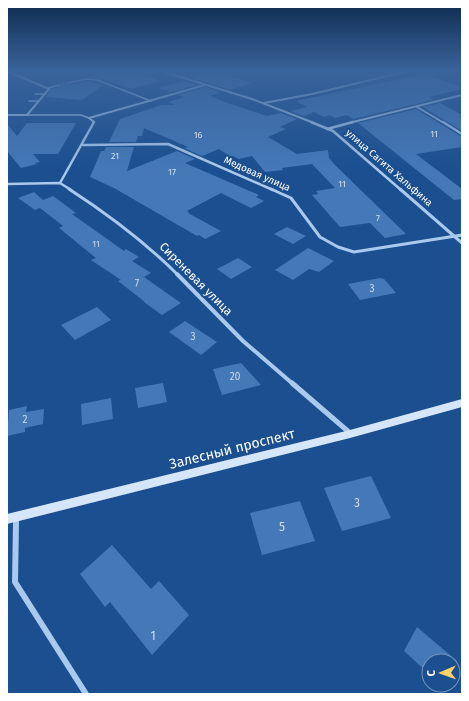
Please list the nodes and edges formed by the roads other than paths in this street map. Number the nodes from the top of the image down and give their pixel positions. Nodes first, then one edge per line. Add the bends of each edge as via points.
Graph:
1 (37, 104) edge
2 (141, 104) edge
3 (265, 104) edge
4 (429, 104) edge
5 (416, 107) junction
6 (7, 115) edge
7 (27, 115) junction
8 (89, 118) junction
9 (327, 129) junction
10 (462, 134) edge
11 (83, 145) junction
12 (60, 183) junction
13 (7, 184) edge
14 (462, 235) edge
15 (454, 236) junction
16 (462, 244) edge
17 (462, 403) edge
18 (350, 434) junction
19 (11, 518) edge
20 (86, 694) edge

1 - 7 street
2 - 8 street
3 - 9 street, улица Сагита Хальфина
4 - 5 street
5 - 9 street
5 - 10 street
6 - 7 street
7 - 8 lane via 81,115
8 - 11 street via 94,122
9 - 15 street, улица Сагита Хальфина via 344,139
11 - 12 street
11 - 15 street, Медовая улица via 168,144 291,198 320,237 354,252
12 - 13 street
12 - 18 street, Сиреневая улица via 112,216 153,250 243,340
14 - 15 street, Медовая улица
15 - 16 street, улица Сагита Хальфина
17 - 18 main road, Залесный проспект
18 - 19 main road, Залесный проспект
19 - 20 street via 16,582

